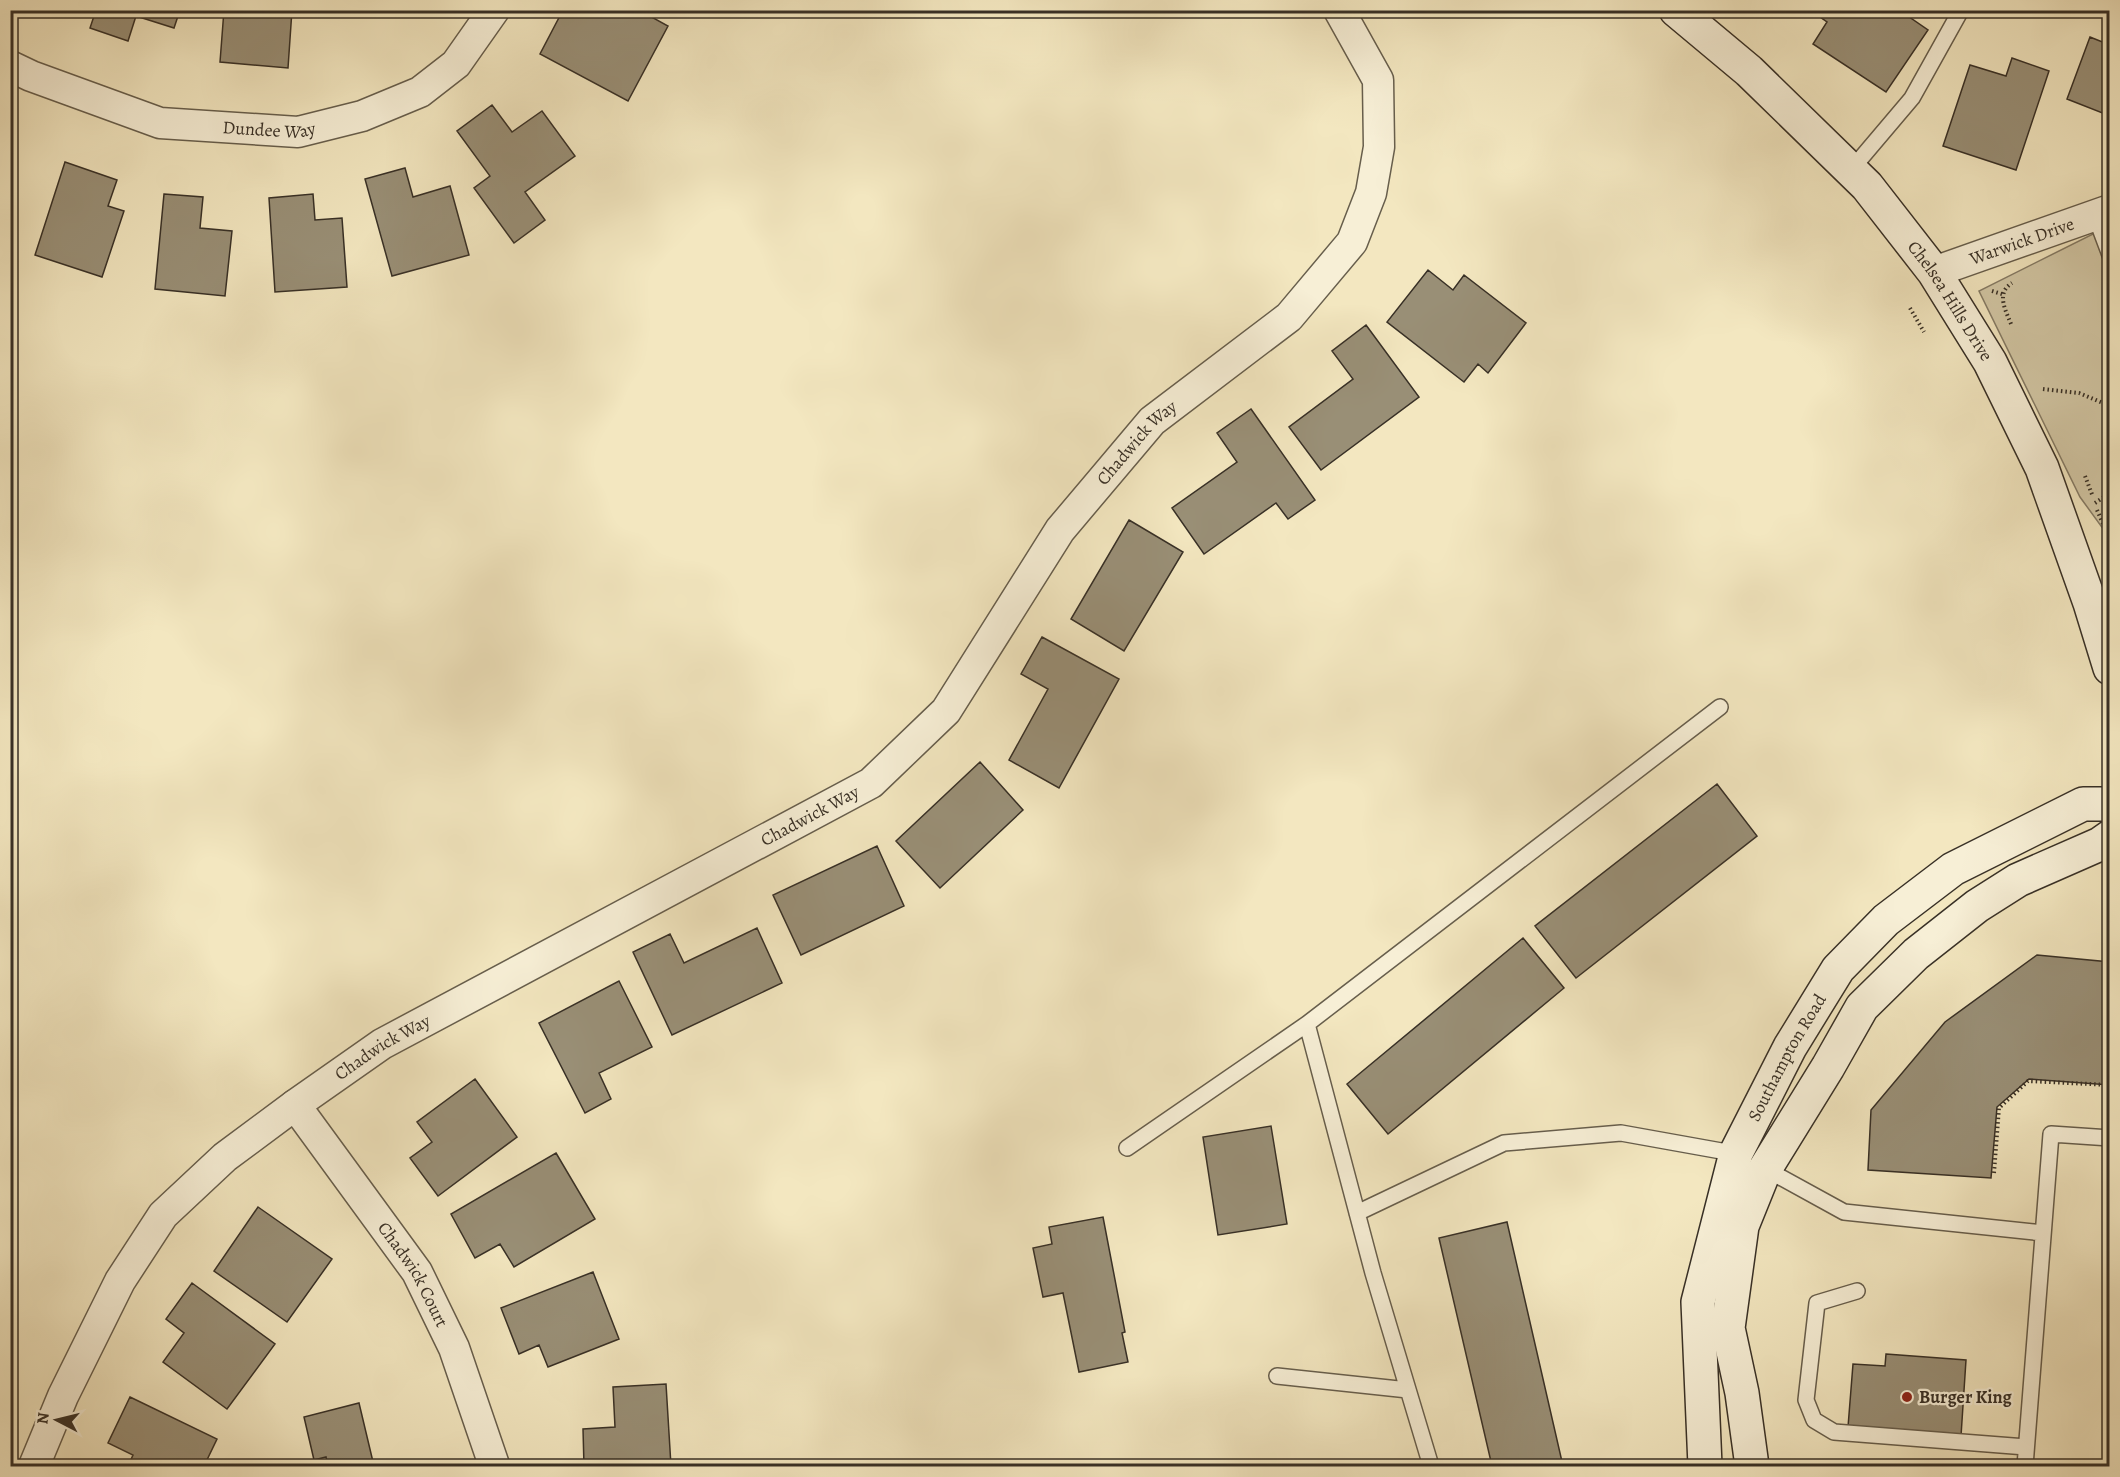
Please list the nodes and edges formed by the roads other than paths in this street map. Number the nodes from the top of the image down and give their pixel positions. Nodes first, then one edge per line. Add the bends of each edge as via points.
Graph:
1 (494, 10) edge
2 (1338, 10) edge
3 (1676, 10) edge
4 (1961, 10) edge
5 (10, 66) edge
6 (1851, 170) junction
7 (2102, 212) edge
8 (2109, 255) edge
9 (1934, 272) junction
10 (2109, 668) edge
11 (1720, 707) dead end
12 (2109, 804) edge
13 (2109, 837) edge
14 (1307, 1024) junction
15 (295, 1105) junction
16 (2109, 1138) edge
17 (1127, 1148) dead end
18 (1736, 1153) junction
19 (1765, 1169) junction
20 (1357, 1213) junction
21 (2043, 1233) junction
22 (1857, 1291) dead end
23 (1277, 1376) dead end
24 (1408, 1390) junction
25 (2026, 1447) junction
26 (494, 1465) edge
27 (34, 1467) edge
28 (1431, 1467) edge
29 (1705, 1467) edge
30 (1752, 1467) edge
31 (2025, 1467) edge

1 - 5 street, Dundee Way via 456,64 420,92 362,116 298,132 160,123
2 - 15 street, Chadwick Way via 1378,80 1379,147 1371,193 1352,243 1289,317 1152,421 1060,530 946,711 871,783 382,1044
3 - 6 street, Chelsea Hills Drive via 1749,71
4 - 6 lane via 1912,98
6 - 9 street, Chelsea Hills Drive
7 - 8 lane
7 - 9 street, Warwick Drive
9 - 10 street, Chelsea Hills Drive via 1990,362 2042,468
11 - 14 lane
12 - 18 street, Southampton Road via 2083,804 1953,869 1886,920 1838,969 1790,1047
13 - 19 street, Southampton Road via 2018,880 1916,954 1862,1007
14 - 17 lane
14 - 20 lane
15 - 26 street, Chadwick Court via 417,1272 454,1348
15 - 27 street, Chadwick Way via 225,1157 164,1215 120,1281 63,1396
16 - 21 lane via 2051,1134
18 - 19 lane
18 - 20 lane via 1621,1133 1504,1143
18 - 29 street, Southampton Road via 1698,1302
19 - 21 lane via 1844,1212
19 - 30 street, Southampton Road via 1742,1226 1728,1328
20 - 24 lane
21 - 25 lane
22 - 25 lane via 1817,1303 1806,1400 1814,1420 1834,1432
23 - 24 lane
24 - 28 lane
25 - 31 lane

